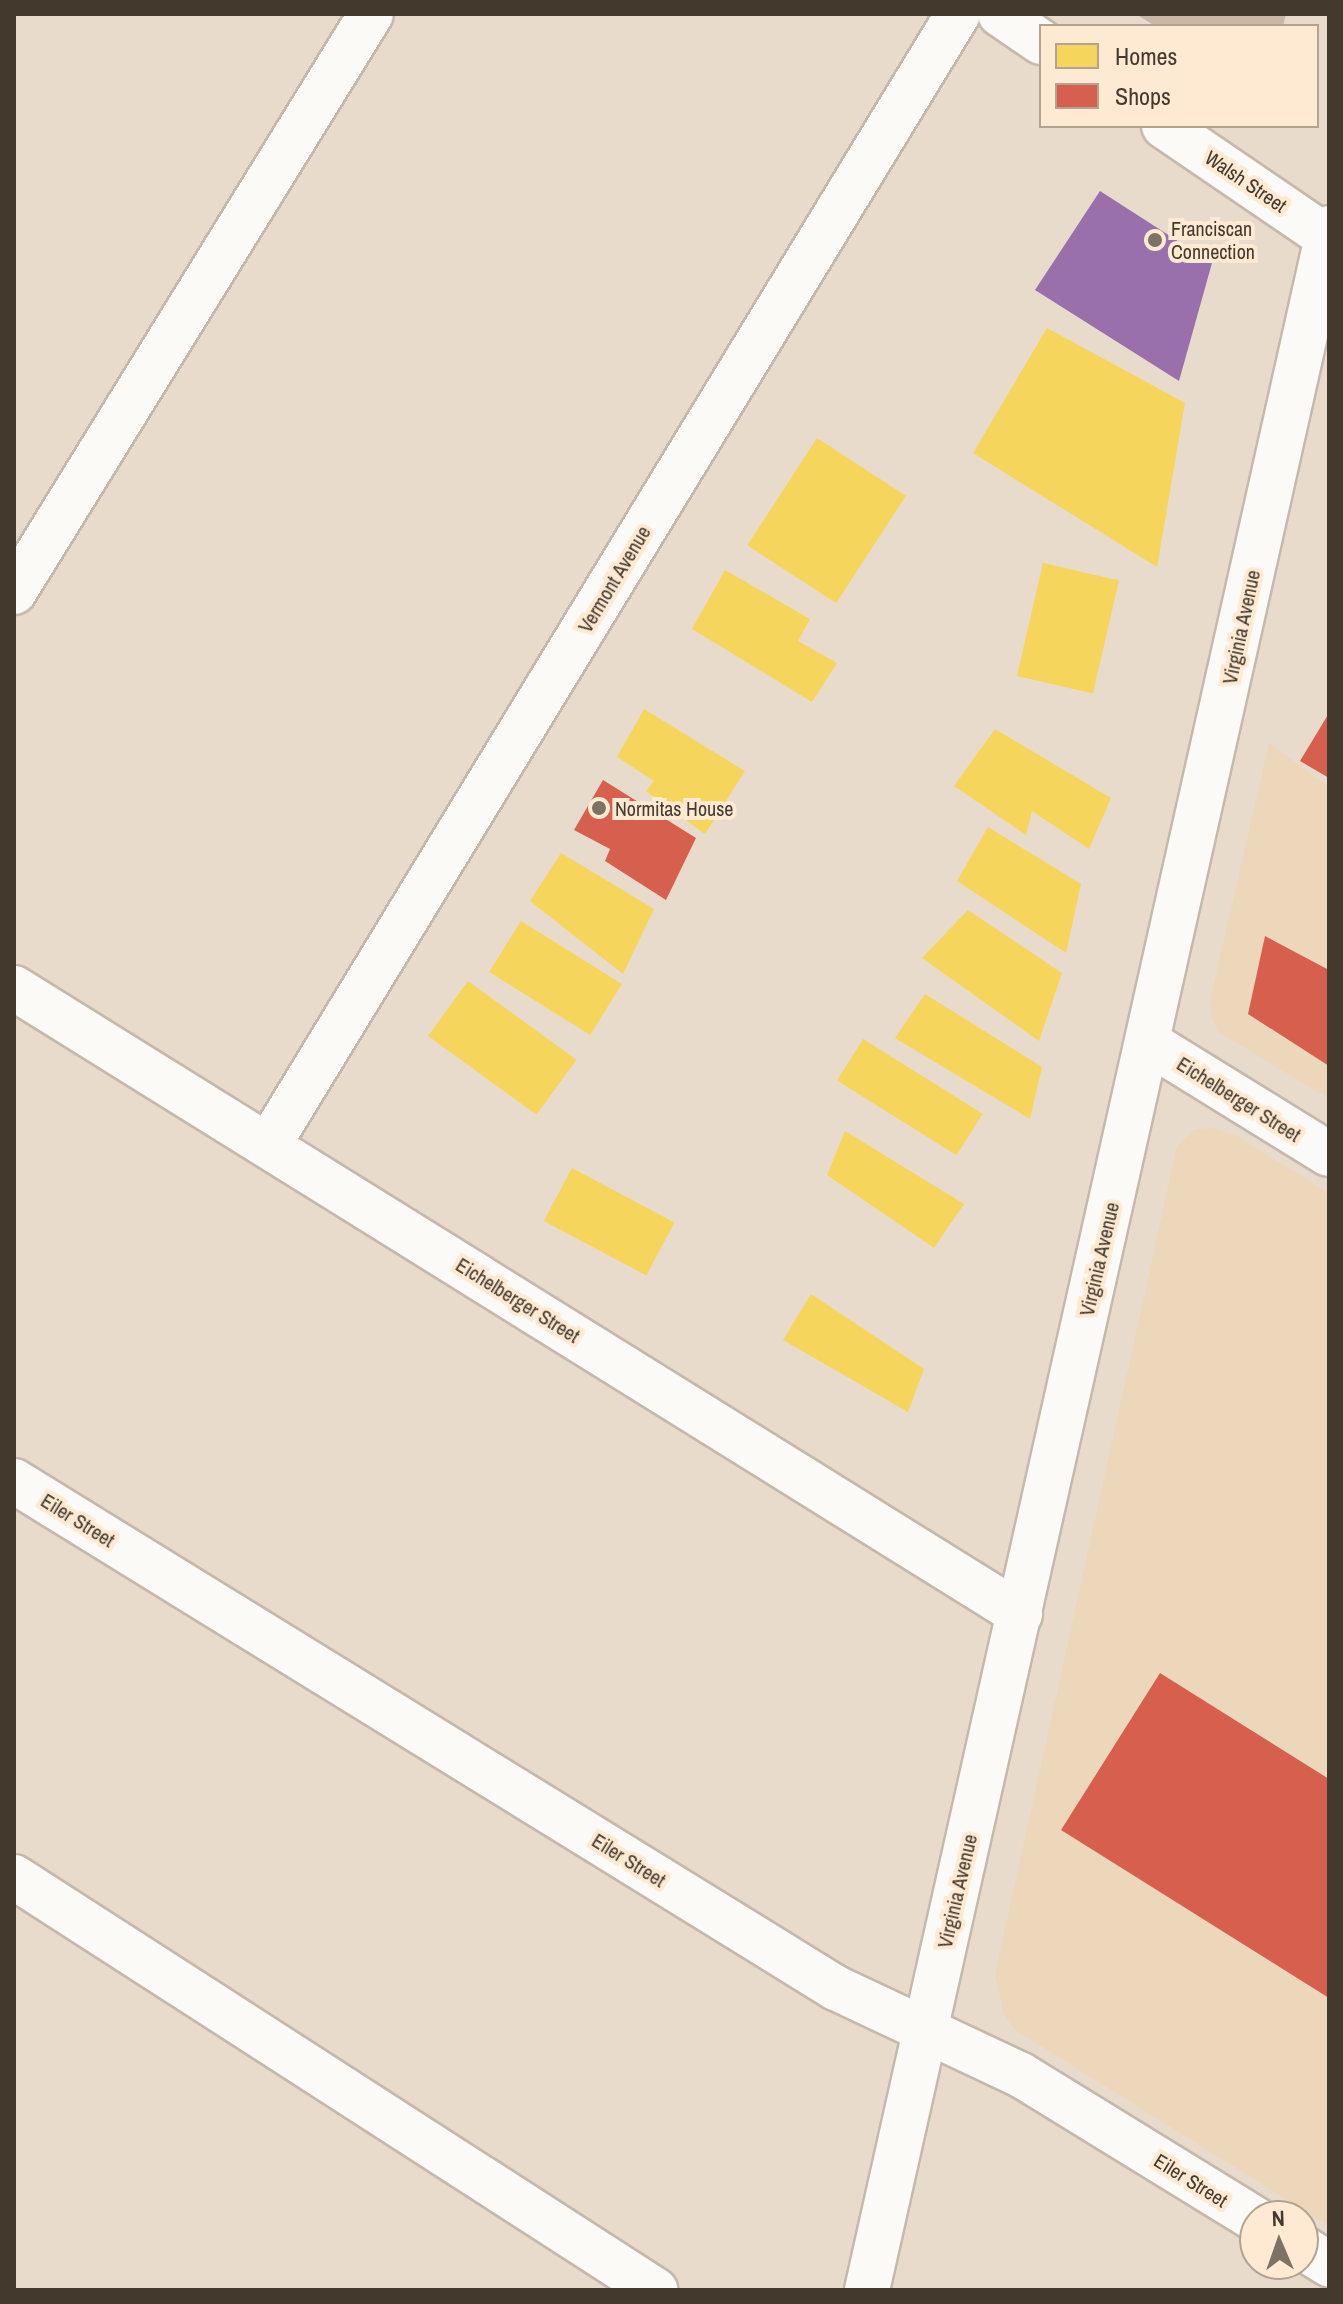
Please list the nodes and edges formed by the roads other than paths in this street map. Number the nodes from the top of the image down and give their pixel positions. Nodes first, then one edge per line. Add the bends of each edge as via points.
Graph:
1 (371, 14) edge
2 (958, 14) edge
3 (1000, 14) edge
4 (1039, 41) edge
5 (1167, 128) edge
6 (1328, 232) edge
7 (14, 592) edge
8 (14, 988) edge
9 (1149, 1043) junction
10 (269, 1144) junction
11 (1329, 1154) edge
12 (14, 1481) edge
13 (1020, 1614) junction
14 (14, 1877) edge
15 (925, 2029) junction
16 (1239, 2209) edge
17 (655, 2290) edge
18 (867, 2290) edge

1 - 7 street
2 - 10 street, Vermont Avenue
3 - 4 street
5 - 6 street, Walsh Street
6 - 9 street, Virginia Avenue
8 - 10 street, Eichelberger Street
9 - 11 street, Eichelberger Street
9 - 13 street, Virginia Avenue
10 - 13 street, Eichelberger Street
12 - 15 street, Eiler Street via 836,1988
13 - 15 street, Virginia Avenue
14 - 17 street
15 - 16 street, Eiler Street via 1021,2075
15 - 18 street, Virginia Avenue

